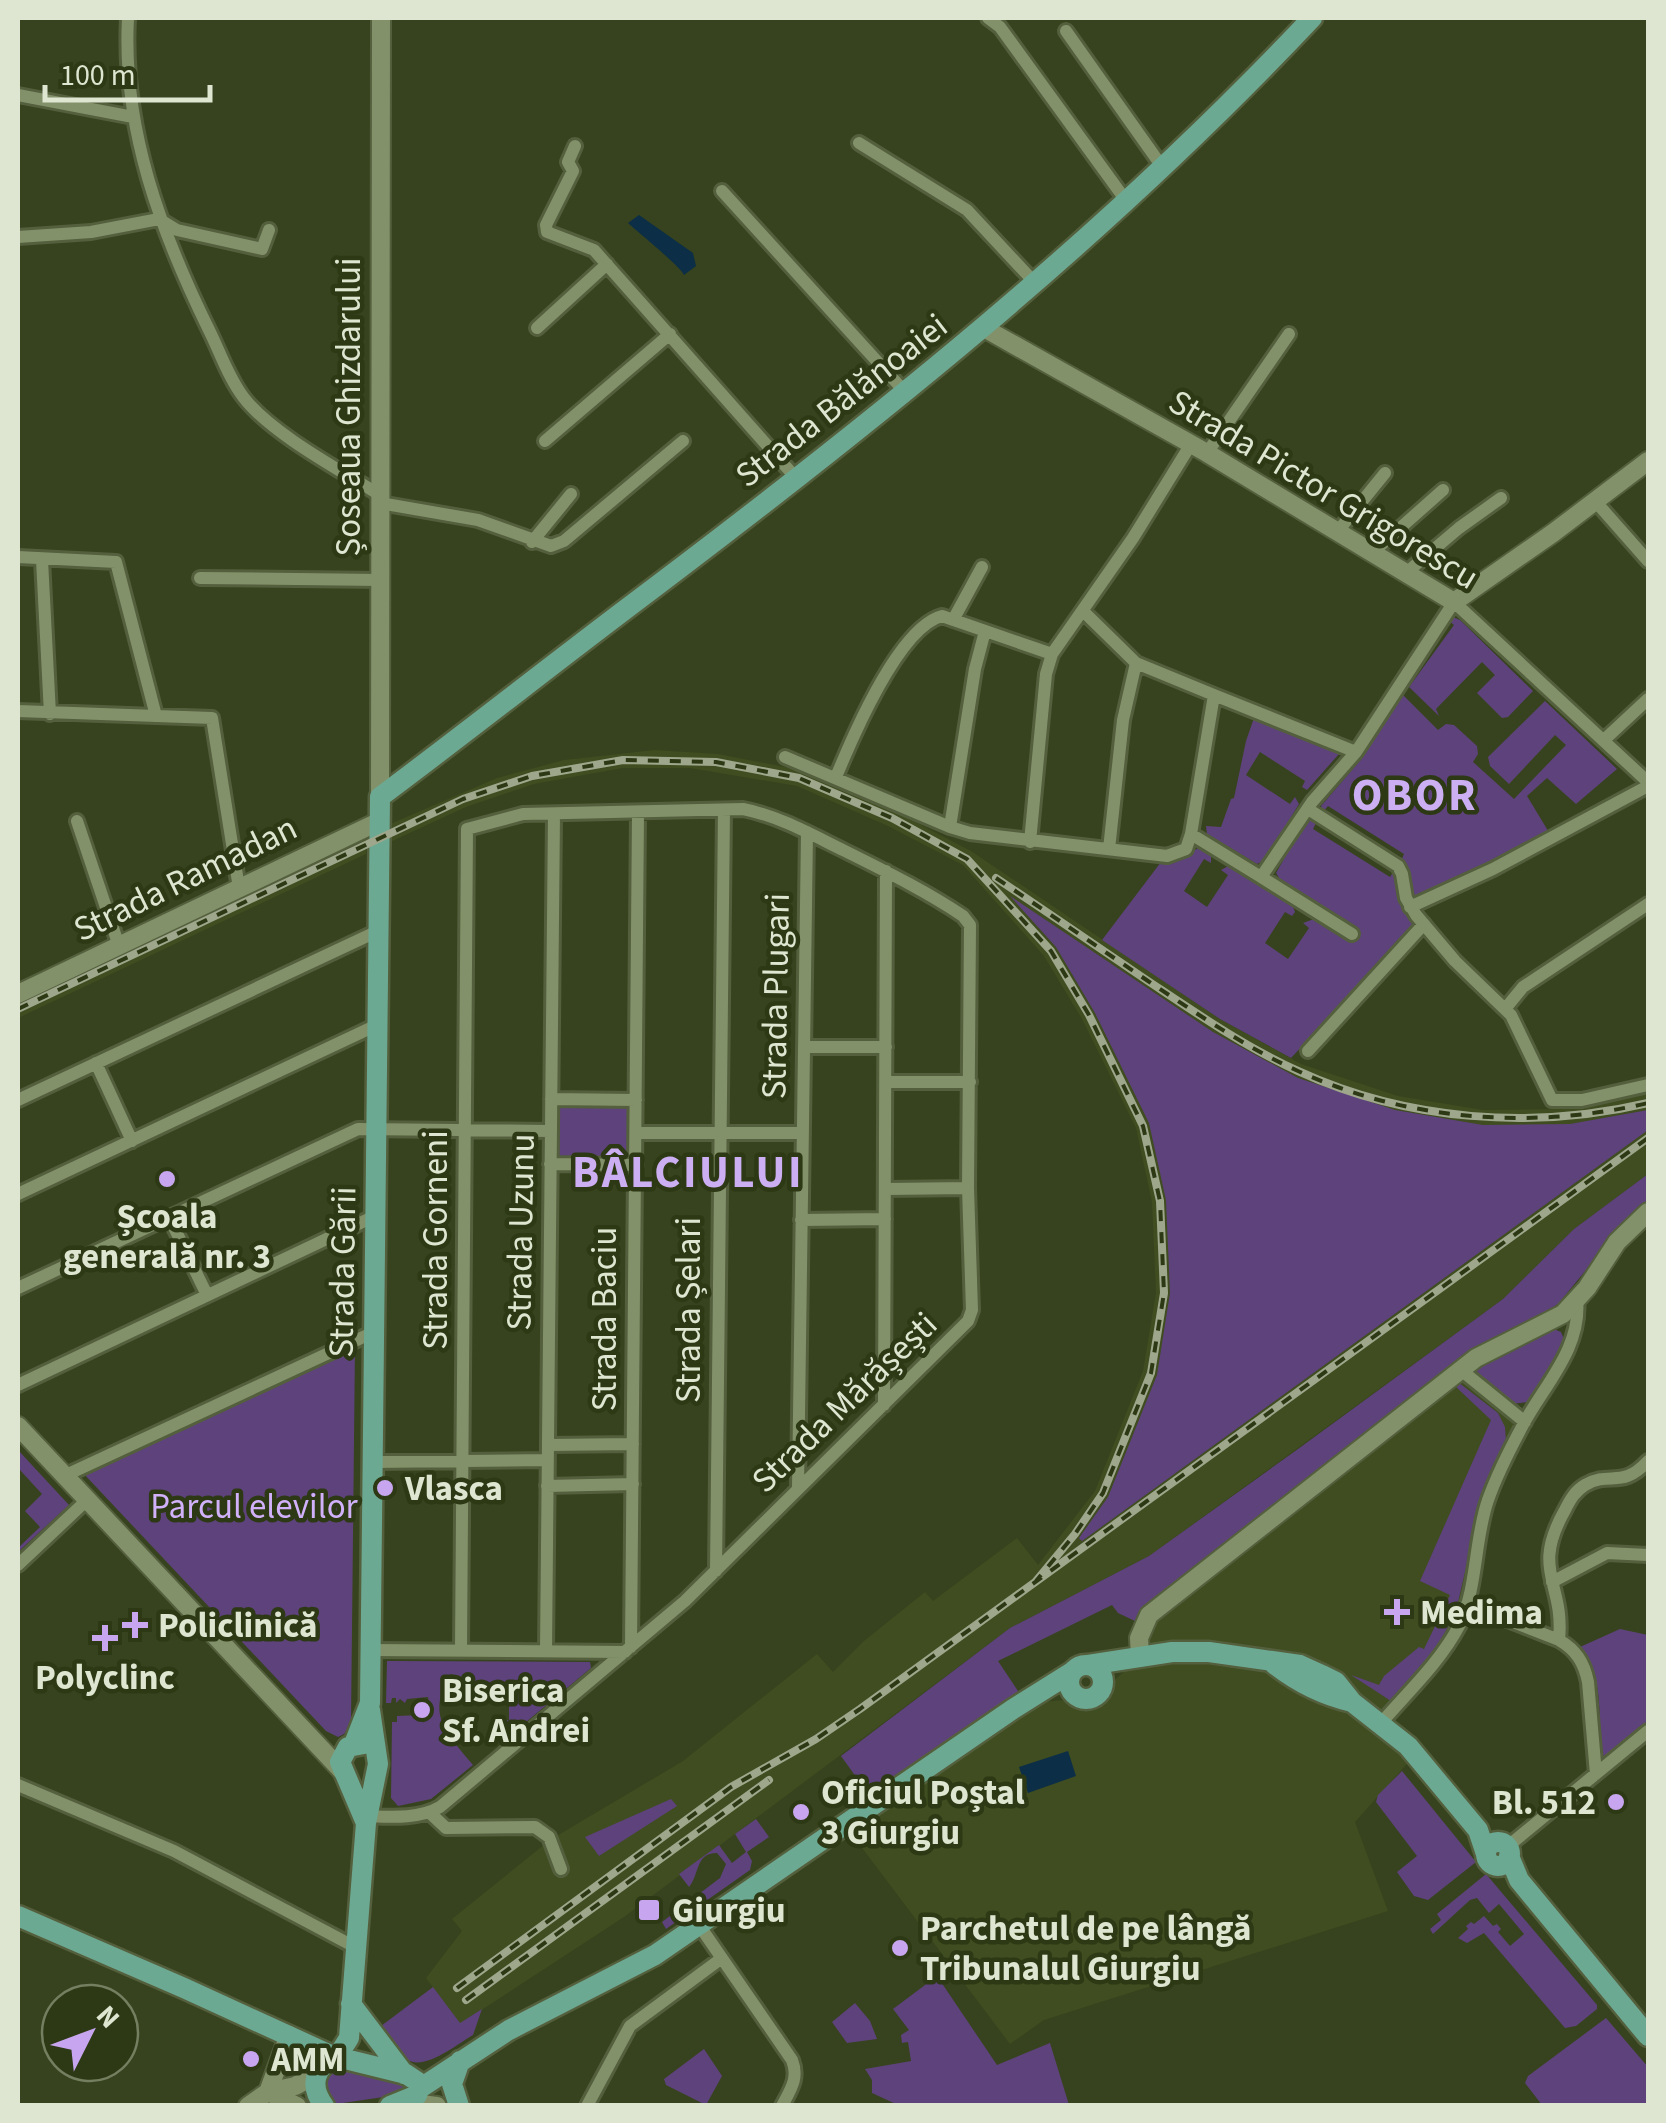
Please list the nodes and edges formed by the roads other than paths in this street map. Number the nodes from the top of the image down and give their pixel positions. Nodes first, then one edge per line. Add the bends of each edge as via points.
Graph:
1 (128, 18) edge
2 (381, 18) edge
3 (988, 18) edge
4 (1312, 18) edge
5 (1066, 31) dead end
6 (18, 96) edge
7 (133, 117) junction
8 (859, 143) dead end
9 (575, 146) dead end
10 (1163, 168) junction
11 (722, 191) dead end
12 (1127, 202) junction
13 (159, 220) junction
14 (269, 230) dead end
15 (18, 237) edge
16 (607, 264) junction
17 (1036, 284) junction
18 (537, 328) dead end
19 (984, 328) junction
20 (670, 334) junction
21 (1289, 334) dead end
22 (905, 392) junction
23 (545, 441) dead end
24 (683, 441) dead end
25 (1199, 448) junction
26 (1648, 461) edge
27 (1386, 473) dead end
28 (796, 478) junction
29 (1443, 490) dead end
30 (571, 494) dead end
31 (1501, 498) dead end
32 (380, 499) junction
33 (1596, 502) junction
34 (1338, 531) junction
35 (532, 542) junction
36 (1372, 553) junction
37 (18, 558) edge
38 (42, 560) junction
39 (1648, 561) edge
40 (982, 567) dead end
41 (1406, 573) junction
42 (200, 578) dead end
43 (381, 580) junction
44 (1454, 602) junction
45 (1084, 611) junction
46 (953, 620) junction
47 (985, 631) junction
48 (1052, 654) junction
49 (1136, 663) junction
50 (1214, 695) junction
51 (1648, 699) edge
52 (18, 711) edge
53 (50, 714) junction
54 (156, 716) junction
55 (1604, 740) junction
56 (1356, 752) junction
57 (785, 758) dead end
58 (836, 777) junction
59 (1648, 784) edge
60 (380, 796) junction
61 (1308, 809) junction
62 (724, 810) junction
63 (638, 812) junction
64 (554, 814) junction
65 (76, 821) dead end
66 (380, 821) junction
67 (950, 828) junction
68 (807, 832) junction
69 (1192, 834) junction
70 (1030, 842) junction
71 (1110, 849) junction
72 (886, 871) junction
73 (1261, 877) junction
74 (239, 888) junction
75 (1648, 904) edge
76 (1410, 907) junction
77 (1424, 924) junction
78 (378, 931) junction
79 (1352, 934) dead end
80 (119, 946) junction
81 (18, 994) edge
82 (1505, 1009) junction
83 (377, 1026) junction
84 (804, 1047) junction
85 (886, 1047) junction
86 (1308, 1051) dead end
87 (96, 1063) junction
88 (886, 1082) junction
89 (970, 1082) junction
90 (1648, 1085) edge
91 (551, 1099) junction
92 (18, 1100) edge
93 (636, 1100) junction
94 (376, 1130) junction
95 (466, 1130) junction
96 (551, 1131) junction
97 (636, 1133) junction
98 (803, 1133) junction
99 (719, 1134) junction
100 (132, 1141) junction
101 (550, 1164) junction
102 (636, 1165) junction
103 (886, 1188) junction
104 (968, 1188) junction
105 (18, 1194) edge
106 (1648, 1212) edge
107 (169, 1216) junction
108 (376, 1216) junction
109 (885, 1219) junction
110 (801, 1220) junction
111 (18, 1288) edge
112 (207, 1295) junction
113 (1578, 1298) junction
114 (374, 1332) junction
115 (1461, 1370) junction
116 (18, 1385) edge
117 (884, 1406) junction
118 (1525, 1422) junction
119 (18, 1426) edge
120 (548, 1444) junction
121 (634, 1444) junction
122 (547, 1460) junction
123 (1648, 1460) edge
124 (372, 1462) junction
125 (464, 1462) junction
126 (64, 1476) junction
127 (633, 1484) junction
128 (547, 1486) junction
129 (798, 1488) junction
130 (88, 1500) junction
131 (1648, 1555) edge
132 (18, 1565) edge
133 (716, 1571) junction
134 (1552, 1582) junction
135 (1467, 1604) junction
136 (1559, 1640) junction
137 (370, 1650) junction
138 (461, 1650) junction
139 (628, 1650) junction
140 (546, 1651) junction
141 (1140, 1656) junction
142 (1080, 1669) junction
143 (1101, 1688) junction
144 (1078, 1697) junction
145 (1024, 1702) junction
146 (370, 1708) junction
147 (1382, 1722) junction
148 (1647, 1736) edge
149 (316, 1742) junction
150 (351, 1746) junction
151 (376, 1763) junction
152 (1596, 1774) junction
153 (346, 1775) junction
154 (18, 1785) edge
155 (430, 1813) junction
156 (367, 1819) junction
157 (1499, 1853) junction
158 (561, 1869) dead end
159 (18, 1916) edge
160 (700, 1926) junction
161 (355, 1947) junction
162 (722, 1958) junction
163 (351, 2004) junction
164 (289, 2035) junction
165 (1648, 2036) edge
166 (336, 2057) junction
167 (463, 2058) junction
168 (316, 2075) junction
169 (413, 2081) junction
170 (268, 2092) junction
171 (397, 2104) edge
172 (248, 2106) edge
173 (296, 2106) edge
174 (324, 2106) edge
175 (437, 2106) edge
176 (451, 2106) edge
177 (459, 2106) edge
178 (587, 2106) edge
179 (782, 2106) edge

1 - 7 street
2 - 32 street, Șoseaua Ghizdarului
3 - 12 street
4 - 10 main road, Strada Bălănoaiei
5 - 10 street
6 - 7 street
7 - 13 street
8 - 17 street via 967,210
9 - 16 street via 568,162 573,170 546,230 588,245
10 - 12 main road, Strada Bălănoaiei
11 - 22 street
12 - 17 main road, Strada Bălănoaiei
13 - 14 street via 262,249
13 - 15 street
13 - 32 street via 242,396
16 - 18 street
16 - 20 street
17 - 19 main road, Strada Bălănoaiei
19 - 22 main road, Strada Bălănoaiei
19 - 25 street, Strada Pictor Grigorescu
20 - 23 street
20 - 28 street
21 - 25 street
22 - 28 main road, Strada Bălănoaiei
24 - 35 street via 564,541
25 - 34 street, Strada Pictor Grigorescu
25 - 45 street
26 - 33 street
27 - 34 street
28 - 60 main road, Strada Bălănoaiei
29 - 36 street
30 - 35 street
31 - 41 street
32 - 35 street via 478,520
32 - 43 street, Șoseaua Ghizdarului
33 - 39 street
33 - 44 street
34 - 36 street, Strada Pictor Grigorescu
36 - 41 street, Strada Pictor Grigorescu
37 - 38 street
38 - 53 street
38 - 54 street via 116,562
40 - 46 street
41 - 44 street, Strada Pictor Grigorescu
42 - 43 street
43 - 60 street, Șoseaua Ghizdarului
44 - 55 street, Strada Pictor Grigorescu
44 - 56 street
45 - 48 street
45 - 49 street
46 - 47 street
46 - 58 street via 931,620 902,654 868,704
47 - 48 street
47 - 67 street
48 - 70 street
49 - 50 street
49 - 71 street
50 - 56 street
50 - 69 street
51 - 55 street
52 - 53 street
53 - 54 street
54 - 74 street via 205,715 215,724
55 - 59 street, Strada Pictor Grigorescu
56 - 61 street
57 - 58 street
58 - 67 street
59 - 76 street
60 - 66 main road, Strada Gării
61 - 73 street
61 - 76 street via 1398,866
62 - 63 street
62 - 68 street via 760,813
62 - 99 street, Strada Șelari
63 - 64 street
63 - 93 street, Strada Baciu
64 - 91 street, Strada Uzunu
64 - 95 street, Strada Gorneni via 509,816 467,829
65 - 80 street
66 - 74 street, Strada Ramadan
66 - 78 main road, Strada Gării
67 - 70 street
68 - 72 street
68 - 84 street, Strada Plugari
69 - 71 street via 1174,856
69 - 73 street
70 - 71 street
72 - 85 street
72 - 89 street, Strada Mărășești via 970,925
73 - 79 street
74 - 80 street, Strada Ramadan
75 - 82 street via 1523,987
76 - 77 street
77 - 82 street
77 - 86 street
78 - 83 main road, Strada Gării
78 - 87 street
80 - 81 street, Strada Ramadan
82 - 90 street via 1552,1100
83 - 94 main road, Strada Gării
83 - 100 street
84 - 85 street
84 - 98 street, Strada Plugari
85 - 88 street
87 - 92 street
87 - 100 street
88 - 89 street
88 - 103 street
89 - 104 street, Strada Mărășești
91 - 93 street
91 - 96 street, Strada Uzunu
93 - 97 street, Strada Baciu
94 - 95 street
94 - 107 street via 353,1130
94 - 108 main road, Strada Gării
95 - 96 street
95 - 125 street, Strada Gorneni
96 - 101 street, Strada Uzunu
97 - 99 street
97 - 102 street, Strada Baciu
98 - 99 street
98 - 110 street, Strada Plugari
99 - 133 street, Strada Șelari
100 - 105 street
101 - 102 street
101 - 120 street, Strada Uzunu
102 - 121 street, Strada Baciu
103 - 104 street
103 - 109 street
104 - 117 street, Strada Mărășești via 971,1316
106 - 113 street via 1617,1242
107 - 111 street
107 - 112 street
108 - 112 street
108 - 114 main road, Strada Gării
109 - 110 street
109 - 117 street
110 - 129 street, Strada Plugari
112 - 116 street
113 - 115 street via 1552,1322
113 - 118 street via 1570,1346
114 - 124 main road, Strada Gării
114 - 126 street
115 - 118 street
115 - 141 street via 1149,1614
117 - 129 street, Strada Mărășești
118 - 135 street via 1486,1504
119 - 126 street
120 - 121 street
120 - 122 street, Strada Uzunu
121 - 127 street, Strada Baciu
122 - 125 street
122 - 128 street, Strada Uzunu
123 - 134 street via 1628,1478 1594,1482 1573,1495 1549,1542
124 - 125 street
124 - 137 main road, Strada Gării
125 - 138 street, Strada Gorneni
126 - 130 street
127 - 128 street
127 - 139 street, Strada Baciu
128 - 140 street, Strada Uzunu
129 - 133 street, Strada Mărășești
130 - 132 street
130 - 149 street
131 - 134 street via 1608,1553
133 - 139 street, Strada Mărășești
134 - 136 street
135 - 136 street
135 - 147 street via 1446,1647
136 - 152 street via 1586,1669
137 - 138 street
137 - 146 main road, Strada Gării
138 - 140 street
139 - 140 street
139 - 155 street, Strada Mărășești
141 - 142 main road
141 - 143 main road
141 - 147 main road via 1209,1652 1273,1664
142 - 143 main road via 1100,1674
142 - 144 main road via 1070,1686
142 - 145 main road
143 - 144 main road
144 - 145 main road
145 - 160 main road
146 - 150 main road, Strada Gării
146 - 151 main road
147 - 157 main road
148 - 152 street
149 - 150 street
149 - 153 street
150 - 151 main road via 367,1745
150 - 153 main road via 341,1758
151 - 153 main road via 363,1781
151 - 156 main road
152 - 157 street
153 - 156 main road
154 - 161 street via 148,1838
155 - 156 street
155 - 158 street via 446,1828 535,1827 549,1837
156 - 161 main road
157 - 165 main road
159 - 164 main road
160 - 162 street
160 - 167 main road
161 - 163 main road
162 - 178 street via 630,2026
162 - 179 street via 792,2060 795,2081
163 - 166 main road via 349,2038
163 - 169 main road
164 - 166 main road
164 - 168 main road
164 - 170 street
166 - 168 main road
166 - 169 main road
167 - 169 main road
167 - 177 main road via 452,2084
168 - 170 street
168 - 174 main road
169 - 171 main road
169 - 176 street
170 - 172 street
170 - 173 street
171 - 175 street

